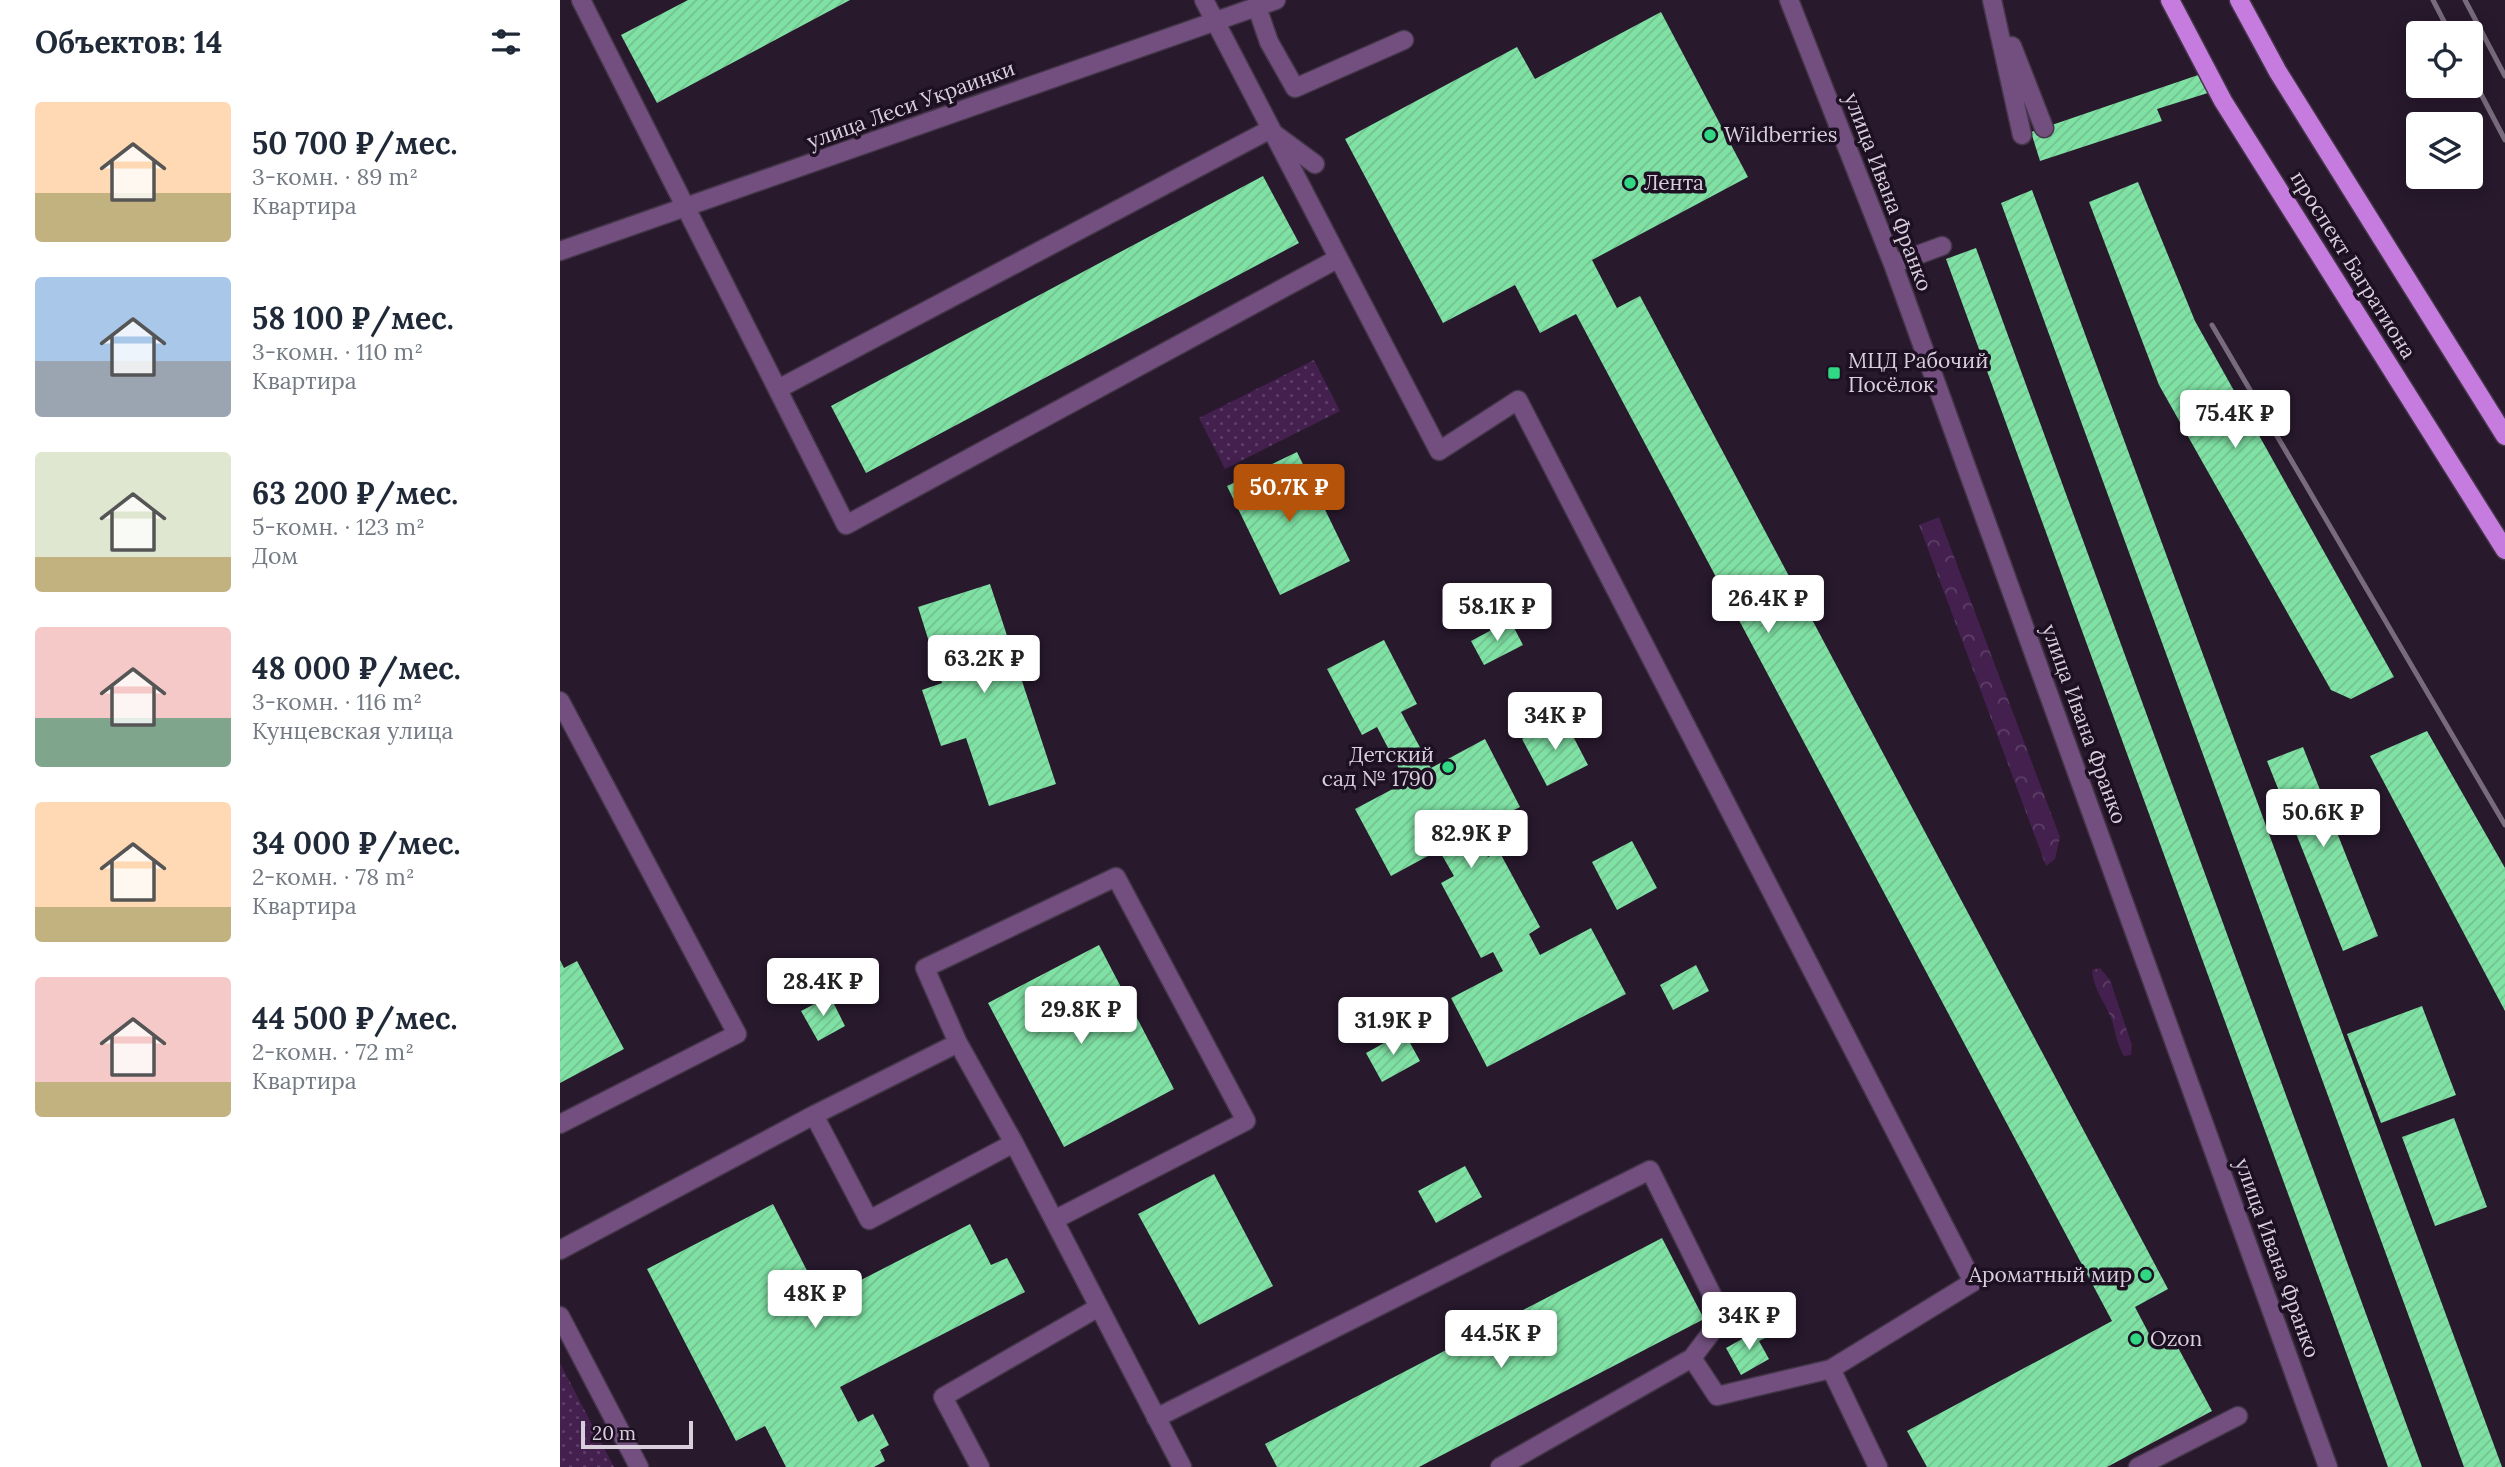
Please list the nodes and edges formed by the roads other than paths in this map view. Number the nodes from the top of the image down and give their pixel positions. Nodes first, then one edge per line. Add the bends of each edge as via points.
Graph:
1 (581, 0) edge
2 (1204, 0) edge
3 (1276, 0) edge
4 (1789, 0) edge
5 (1993, 0) edge
6 (2170, 0) edge
7 (2239, 0) edge
8 (1257, 7) junction
9 (1214, 22) junction
10 (1404, 40) dead end
11 (2044, 128) dead end
12 (1269, 130) junction
13 (2022, 135) dead end
14 (1315, 164) dead end
15 (686, 209) junction
16 (1942, 246) dead end
17 (560, 251) edge
18 (1337, 259) junction
19 (1893, 264) junction
20 (778, 389) junction
21 (2505, 436) edge
22 (2505, 550) edge
23 (560, 701) edge
24 (958, 1043) junction
25 (814, 1115) junction
26 (560, 1124) edge
27 (1014, 1143) junction
28 (1054, 1220) junction
29 (560, 1250) edge
30 (1099, 1307) junction
31 (560, 1316) edge
32 (1692, 1358) junction
33 (1831, 1368) junction
34 (2238, 1416) dead end
35 (1156, 1418) junction
36 (639, 1467) edge
37 (980, 1467) edge
38 (1182, 1467) edge
39 (1500, 1467) edge
40 (1878, 1467) edge
41 (2137, 1467) edge
42 (2328, 1467) edge

1 - 15 street
2 - 9 street
3 - 8 street, улица Леси Украинки
4 - 19 street, улица Ивана Франко
5 - 11 street
5 - 13 street
6 - 22 main road, проспект Багратиона via 2223,101
7 - 21 main road, проспект Багратиона via 2278,72
8 - 9 street, улица Леси Украинки
8 - 10 street via 1269,42 1295,88
9 - 12 street
9 - 15 street, улица Леси Украинки
12 - 14 street
12 - 18 street
12 - 20 street
15 - 17 street, улица Леси Украинки
15 - 20 street
16 - 19 street
18 - 20 street via 846,525
18 - 33 street via 1439,450 1518,400 1973,1282
19 - 42 street, улица Ивана Франко
23 - 26 street via 737,1034
24 - 25 street
24 - 27 street
24 - 28 street via 925,968 1116,877 1246,1121
25 - 27 street via 869,1220
25 - 29 street
27 - 28 street
28 - 30 street
30 - 35 street
30 - 37 street via 943,1397
31 - 36 street
32 - 33 street via 1717,1396
32 - 35 street via 1723,1317 1650,1170
32 - 39 street
33 - 40 street
34 - 41 street
35 - 38 street

